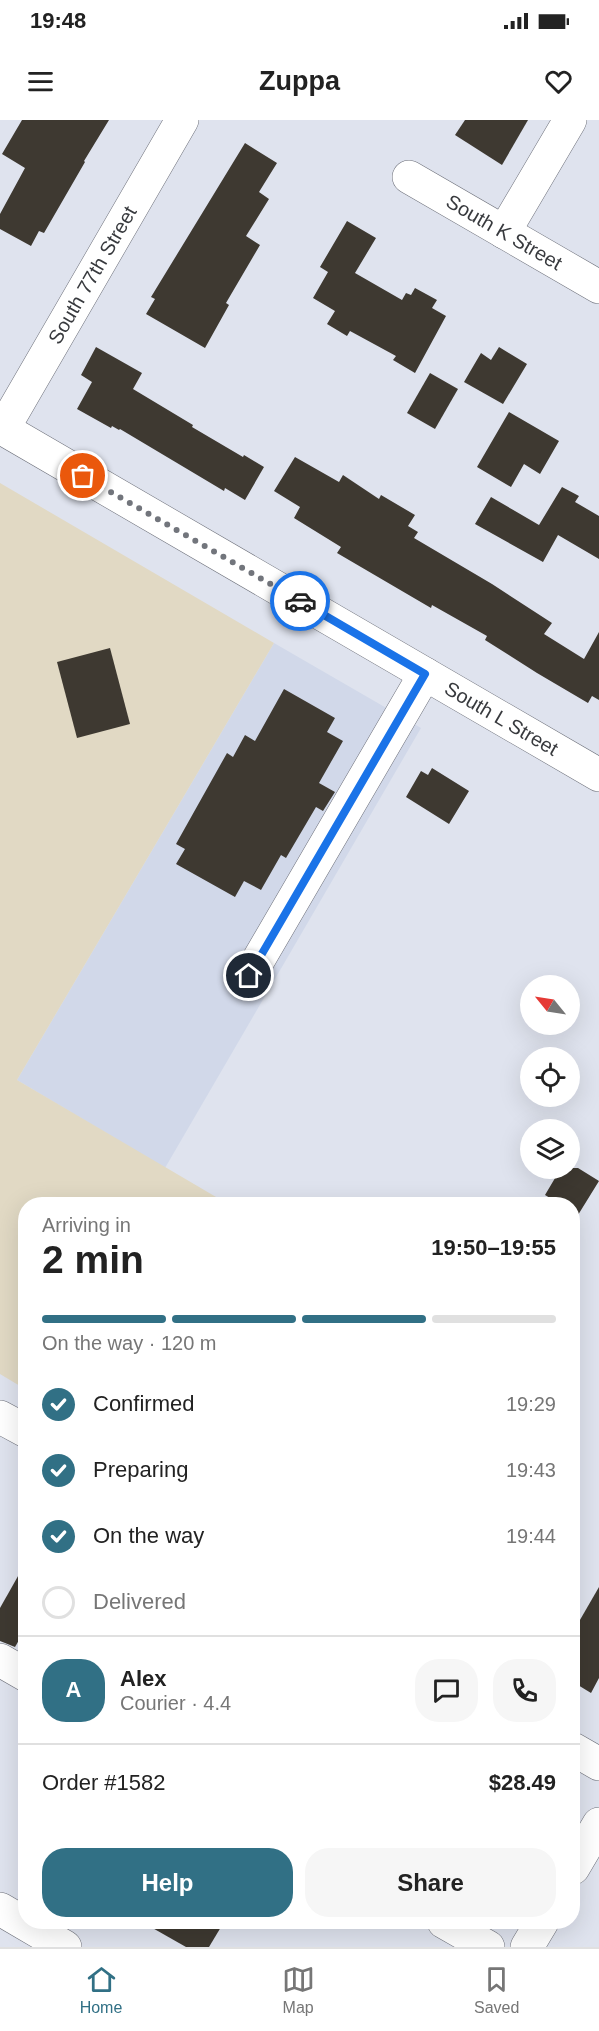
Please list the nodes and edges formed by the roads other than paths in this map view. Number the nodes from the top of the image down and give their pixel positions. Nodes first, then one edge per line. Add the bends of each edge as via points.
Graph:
1 (182, 120) edge
2 (570, 120) edge
3 (409, 177) dead end
4 (504, 232) junction
5 (599, 287) edge
6 (2, 428) edge
7 (425, 674) junction
8 (599, 775) edge
9 (249, 976) dead end
10 (0, 1417) edge
11 (18, 1427) edge
12 (0, 1660) edge
13 (18, 1670) edge
14 (580, 1753) edge
15 (599, 1764) edge
16 (599, 1824) edge
17 (580, 1856) edge
18 (0, 1909) edge
19 (18, 1920) edge
20 (34, 1929) edge
21 (456, 1929) edge
22 (538, 1929) edge
23 (65, 1947) edge
24 (488, 1947) edge
25 (527, 1947) edge

1 - 6 street, South 77th Street
2 - 4 street
3 - 4 street, South K Street
4 - 5 street, South K Street
6 - 7 street, South L Street
7 - 8 street, South L Street
7 - 9 street
10 - 11 street
12 - 13 street
14 - 15 street
16 - 17 street
18 - 19 street
20 - 23 street
21 - 24 street
22 - 25 street

